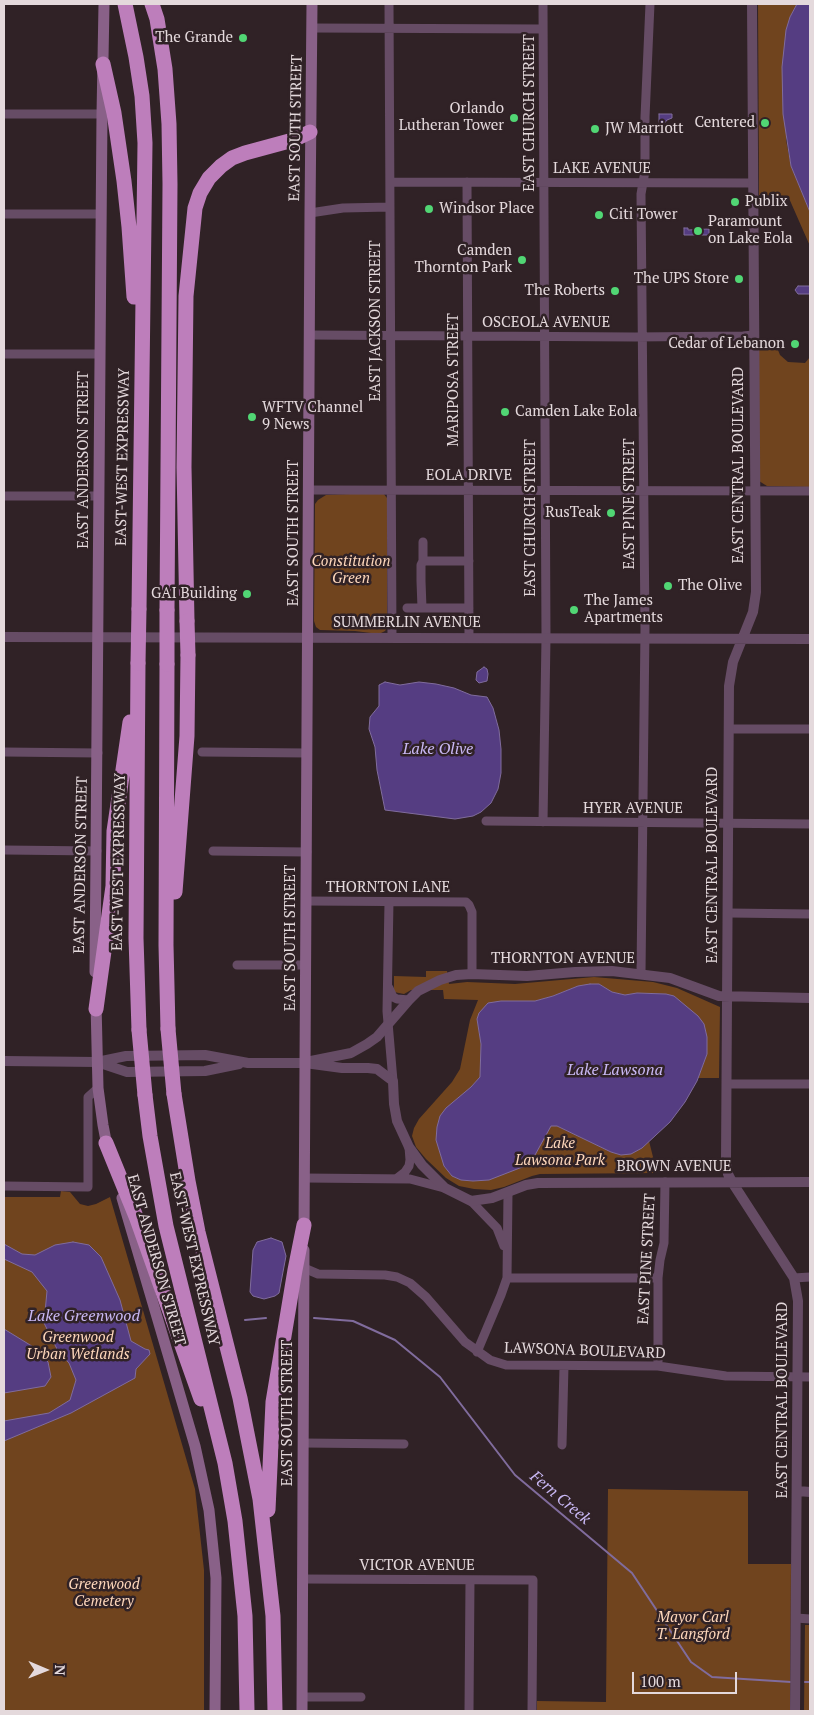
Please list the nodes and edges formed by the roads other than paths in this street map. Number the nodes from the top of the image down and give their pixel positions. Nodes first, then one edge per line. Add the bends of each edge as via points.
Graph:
1 (104, 4) edge
2 (152, 4) edge
3 (157, 4) edge
4 (312, 4) edge
5 (390, 4) edge
6 (543, 4) edge
7 (650, 4) edge
8 (752, 4) edge
9 (126, 7) edge
10 (157, 20) junction
11 (312, 28) junction
12 (390, 28) junction
13 (543, 29) junction
14 (102, 64) junction
15 (4, 114) edge
16 (102, 114) junction
17 (310, 132) junction
18 (390, 182) junction
19 (467, 182) junction
20 (544, 183) junction
21 (643, 183) junction
22 (753, 183) junction
23 (390, 208) junction
24 (310, 213) junction
25 (4, 214) edge
26 (101, 214) junction
27 (309, 335) junction
28 (753, 335) junction
29 (391, 336) junction
30 (467, 336) junction
31 (544, 336) junction
32 (643, 337) junction
33 (142, 346) junction
34 (4, 354) edge
35 (100, 354) junction
36 (392, 489) junction
37 (468, 489) junction
38 (308, 490) junction
39 (545, 490) junction
40 (644, 491) junction
41 (754, 491) junction
42 (810, 491) edge
43 (4, 496) edge
44 (98, 496) junction
45 (423, 542) dead end
46 (423, 561) junction
47 (469, 561) junction
48 (407, 608) dead end
49 (422, 608) junction
50 (469, 608) junction
51 (97, 636) junction
52 (4, 637) edge
53 (308, 637) junction
54 (392, 638) junction
55 (470, 638) junction
56 (546, 638) junction
57 (743, 638) junction
58 (645, 639) junction
59 (810, 639) edge
60 (138, 663) junction
61 (729, 729) junction
62 (810, 729) edge
63 (4, 752) edge
64 (202, 752) dead end
65 (98, 753) junction
66 (307, 753) junction
67 (486, 821) dead end
68 (544, 822) junction
69 (642, 823) junction
70 (728, 823) junction
71 (810, 824) edge
72 (4, 850) edge
73 (97, 851) junction
74 (213, 851) dead end
75 (307, 852) junction
76 (306, 902) junction
77 (389, 902) junction
78 (728, 913) junction
79 (810, 914) edge
80 (166, 945) junction
81 (237, 965) dead end
82 (306, 965) junction
83 (472, 974) junction
84 (641, 974) junction
85 (388, 983) junction
86 (727, 997) junction
87 (810, 998) edge
88 (409, 1000) junction
89 (96, 1009) junction
90 (388, 1024) junction
91 (4, 1061) edge
92 (98, 1062) junction
93 (248, 1062) junction
94 (305, 1063) junction
95 (393, 1081) junction
96 (727, 1084) junction
97 (810, 1084) edge
98 (98, 1088) junction
99 (106, 1143) junction
100 (409, 1147) junction
101 (304, 1178) junction
102 (396, 1179) junction
103 (665, 1182) junction
104 (732, 1182) junction
105 (810, 1182) edge
106 (4, 1186) edge
107 (445, 1188) junction
108 (508, 1193) junction
109 (472, 1201) junction
110 (304, 1225) junction
111 (507, 1255) junction
112 (304, 1268) junction
113 (507, 1278) junction
114 (658, 1278) junction
115 (794, 1278) junction
116 (810, 1278) edge
117 (476, 1352) junction
118 (564, 1366) junction
119 (658, 1366) junction
120 (798, 1377) junction
121 (810, 1377) edge
122 (303, 1443) junction
123 (404, 1444) dead end
124 (562, 1445) dead end
125 (225, 1463) junction
126 (798, 1492) junction
127 (810, 1492) edge
128 (267, 1552) junction
129 (302, 1579) junction
130 (470, 1580) junction
131 (245, 1616) junction
132 (796, 1618) junction
133 (810, 1619) edge
134 (302, 1697) junction
135 (361, 1697) dead end
136 (215, 1711) edge
137 (241, 1711) edge
138 (247, 1711) edge
139 (275, 1711) edge
140 (302, 1711) edge
141 (469, 1711) edge
142 (532, 1711) edge
143 (795, 1711) edge

1 - 14 main road, EAST ANDERSON STREET
2 - 10 highway, EAST-WEST EXPRESSWAY
3 - 10 highway
4 - 11 main road, EAST SOUTH STREET
5 - 12 street, EAST JACKSON STREET
6 - 13 street, EAST CHURCH STREET
7 - 21 street, EAST PINE STREET
8 - 22 street, EAST CENTRAL BOULEVARD
9 - 33 highway, EAST-WEST EXPRESSWAY via 142,96 145,143
10 - 80 highway, EAST-WEST EXPRESSWAY, bridge via 165,69 170,155
11 - 12 street
11 - 17 main road, EAST SOUTH STREET
12 - 13 street
12 - 18 street, EAST JACKSON STREET
13 - 20 street, EAST CHURCH STREET
14 - 16 main road, EAST ANDERSON STREET
14 - 33 highway via 114,113 124,181 135,317
15 - 16 street
16 - 26 main road, EAST ANDERSON STREET
17 - 24 main road, EAST SOUTH STREET
17 - 80 highway, bridge via 294,140 232,158 209,178 195,208 186,296 187,727 176,877
18 - 19 street, LAKE AVENUE
18 - 23 street, EAST JACKSON STREET
19 - 20 street, LAKE AVENUE
19 - 30 street, MARIPOSA STREET
20 - 21 street, LAKE AVENUE
20 - 31 street, EAST CHURCH STREET
21 - 22 street, LAKE AVENUE
21 - 32 street, EAST PINE STREET
22 - 28 street, EAST CENTRAL BOULEVARD
23 - 24 street via 344,208
23 - 29 street, EAST JACKSON STREET
24 - 27 main road, EAST SOUTH STREET
25 - 26 street
26 - 35 main road, EAST ANDERSON STREET
27 - 29 street, OSCEOLA AVENUE
27 - 38 main road, EAST SOUTH STREET
28 - 32 street, OSCEOLA AVENUE
28 - 41 street, EAST CENTRAL BOULEVARD
29 - 30 street, OSCEOLA AVENUE
29 - 36 street, EAST JACKSON STREET
30 - 31 street, OSCEOLA AVENUE
30 - 37 street, MARIPOSA STREET
31 - 32 street, OSCEOLA AVENUE
31 - 39 street, EAST CHURCH STREET
32 - 40 street, EAST PINE STREET
33 - 60 highway, EAST-WEST EXPRESSWAY, bridge
34 - 35 street
35 - 44 main road, EAST ANDERSON STREET
36 - 37 street, EOLA DRIVE
36 - 38 street, EOLA DRIVE
36 - 54 street, EAST JACKSON STREET
37 - 39 street, EOLA DRIVE
37 - 47 street, MARIPOSA STREET
38 - 53 main road, EAST SOUTH STREET
39 - 40 street, EOLA DRIVE
39 - 56 street, EAST CHURCH STREET
40 - 41 street, EOLA DRIVE
40 - 58 street, EAST PINE STREET
41 - 42 street, EOLA DRIVE
41 - 57 street, EAST CENTRAL BOULEVARD via 755,602
43 - 44 street
44 - 51 main road, EAST ANDERSON STREET
45 - 46 street
46 - 47 street
46 - 49 street
47 - 50 street, MARIPOSA STREET
48 - 49 street
49 - 50 street
50 - 55 street, MARIPOSA STREET
51 - 52 street, SUMMERLIN AVENUE
51 - 53 street, SUMMERLIN AVENUE
51 - 65 main road, EAST ANDERSON STREET
53 - 54 street, SUMMERLIN AVENUE
53 - 66 main road, EAST SOUTH STREET
54 - 55 street, SUMMERLIN AVENUE
55 - 56 street, SUMMERLIN AVENUE
56 - 58 street, SUMMERLIN AVENUE
56 - 68 street, EAST CHURCH STREET
57 - 58 street, SUMMERLIN AVENUE
57 - 59 street, SUMMERLIN AVENUE
57 - 61 street, EAST CENTRAL BOULEVARD via 731,674
58 - 69 street, EAST PINE STREET
60 - 89 highway via 114,831 112,892
60 - 125 highway, EAST-WEST EXPRESSWAY, bridge via 136,938 145,1096 166,1226
61 - 62 street
61 - 70 street, EAST CENTRAL BOULEVARD
63 - 65 street
64 - 66 street
65 - 73 main road, EAST ANDERSON STREET
66 - 75 main road, EAST SOUTH STREET
67 - 68 street, HYER AVENUE
68 - 69 street, HYER AVENUE
69 - 70 street, HYER AVENUE
69 - 84 street, EAST PINE STREET
70 - 71 street, HYER AVENUE
70 - 78 street, EAST CENTRAL BOULEVARD
72 - 73 street
73 - 89 main road, EAST ANDERSON STREET
74 - 75 street
75 - 76 main road, EAST SOUTH STREET
76 - 77 street, THORNTON LANE
76 - 82 main road, EAST SOUTH STREET
77 - 83 street, THORNTON LANE via 462,902 469,905 472,912
77 - 85 street
78 - 79 street
78 - 86 street, EAST CENTRAL BOULEVARD
80 - 128 highway, EAST-WEST EXPRESSWAY, bridge via 168,1029 186,1173 250,1444
81 - 82 street
82 - 94 main road, EAST SOUTH STREET
83 - 84 street, THORNTON AVENUE via 512,976 592,971
83 - 88 street, THORNTON AVENUE via 440,980 418,991
84 - 86 street, THORNTON AVENUE via 670,978 715,996
85 - 88 street via 393,997
85 - 90 street
86 - 87 street, THORNTON AVENUE
86 - 96 street, EAST CENTRAL BOULEVARD
88 - 90 street, THORNTON AVENUE
89 - 92 main road, EAST ANDERSON STREET
90 - 94 street, THORNTON AVENUE via 377,1037 356,1050
90 - 95 street
91 - 92 street
92 - 93 street via 126,1056 205,1055
92 - 93 street via 127,1072 206,1071
92 - 98 main road, EAST ANDERSON STREET
93 - 94 street
94 - 95 street via 372,1068
94 - 101 main road, EAST SOUTH STREET
95 - 100 street via 397,1121
96 - 97 street
96 - 104 street, EAST CENTRAL BOULEVARD via 726,1159
98 - 99 main road, EAST ANDERSON STREET
98 - 106 street via 88,1097 88,1187
99 - 125 highway via 137,1219
99 - 136 main road, EAST ANDERSON STREET via 205,1486 215,1555
100 - 102 street via 409,1166
100 - 107 street
101 - 102 street
101 - 110 main road, EAST SOUTH STREET
102 - 107 street via 410,1179
103 - 104 street, BROWN AVENUE
103 - 108 street, BROWN AVENUE via 538,1183
103 - 114 street, EAST PINE STREET via 664,1243
104 - 105 street, BROWN AVENUE
104 - 115 street, EAST CENTRAL BOULEVARD
107 - 109 street
108 - 109 street, BROWN AVENUE via 484,1201
108 - 111 street
109 - 111 street via 497,1228
110 - 112 main road, EAST SOUTH STREET
110 - 128 highway via 273,1402
111 - 113 street
112 - 117 street, LAWSONA BOULEVARD via 318,1274 385,1275 410,1283
112 - 122 main road, EAST SOUTH STREET
113 - 114 street
113 - 117 street
114 - 119 street, EAST PINE STREET
115 - 116 street
115 - 120 street, EAST CENTRAL BOULEVARD via 798,1301
117 - 118 street, LAWSONA BOULEVARD via 506,1365
118 - 119 street, LAWSONA BOULEVARD
118 - 124 street
119 - 120 street, LAWSONA BOULEVARD via 726,1376
120 - 121 street, LAWSONA BOULEVARD
120 - 126 street, EAST CENTRAL BOULEVARD
122 - 123 street
122 - 129 main road, EAST SOUTH STREET
125 - 131 highway, EAST-WEST EXPRESSWAY
126 - 127 street
126 - 132 street, EAST CENTRAL BOULEVARD
128 - 139 highway, EAST-WEST EXPRESSWAY via 273,1616
129 - 130 street, VICTOR AVENUE
129 - 134 main road, EAST SOUTH STREET
130 - 141 street
130 - 142 street, VICTOR AVENUE via 533,1580
131 - 137 highway
131 - 138 highway, EAST-WEST EXPRESSWAY
132 - 133 street
132 - 143 street, EAST CENTRAL BOULEVARD
134 - 135 street
134 - 140 main road, EAST SOUTH STREET

